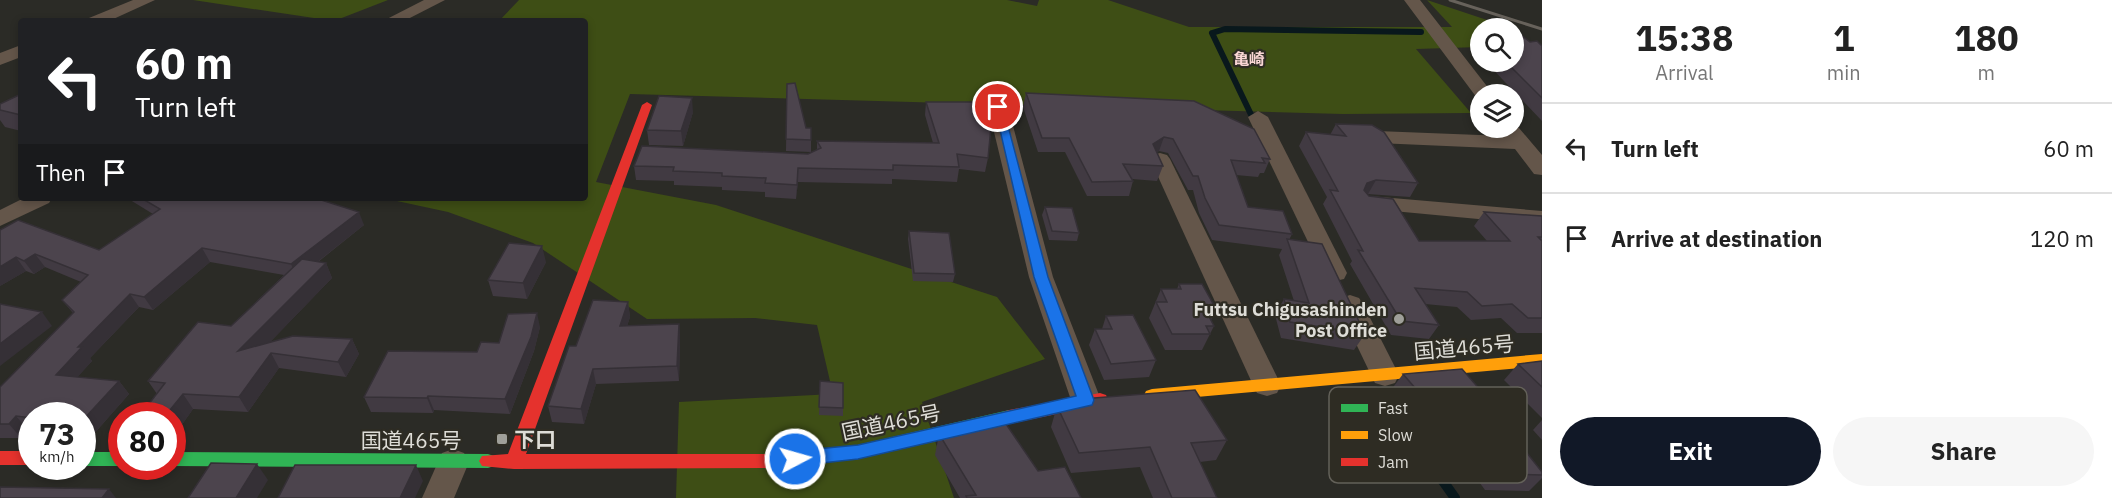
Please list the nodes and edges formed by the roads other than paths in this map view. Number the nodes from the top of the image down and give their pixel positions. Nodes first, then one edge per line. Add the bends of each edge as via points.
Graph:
1 (122, 0) edge
2 (436, 0) edge
3 (1412, 0) edge
4 (144, 1) edge
5 (102, 18) edge
6 (397, 18) edge
7 (18, 51) edge
8 (0, 60) edge
9 (1476, 84) edge
10 (647, 105) dead end
11 (998, 107) dead end
12 (1258, 117) dead end
13 (1470, 135) edge
14 (1377, 136) edge
15 (1517, 138) edge
16 (630, 152) junction
17 (653, 153) edge
18 (1160, 159) edge
19 (1542, 169) edge
20 (35, 201) edge
21 (1369, 203) edge
22 (1542, 218) edge
23 (0, 219) edge
24 (1542, 360) edge
25 (1457, 368) junction
26 (1385, 375) junction
27 (1267, 385) junction
28 (1472, 387) edge
29 (1143, 396) edge
30 (1120, 398) edge
31 (1086, 400) junction
32 (0, 458) edge
33 (18, 458) edge
34 (186, 459) edge
35 (453, 462) junction
36 (514, 462) junction
37 (438, 498) edge

1 - 4 street
2 - 6 street
3 - 9 street
4 - 5 street
7 - 8 street
10 - 16 main road
11 - 31 street via 1041,277
12 - 26 street
13 - 14 street
15 - 19 street
16 - 17 street
16 - 36 main road
18 - 27 street
20 - 23 street
21 - 22 street
24 - 25 main road, 国道465号
25 - 26 main road, 国道465号
25 - 28 street
26 - 27 main road, 国道465号
27 - 29 main road, 国道465号
30 - 31 main road, 国道465号
31 - 36 main road, 国道465号 via 858,452 753,463
32 - 33 main road
34 - 35 main road, 国道465号
35 - 36 main road, 国道465号
35 - 37 street

